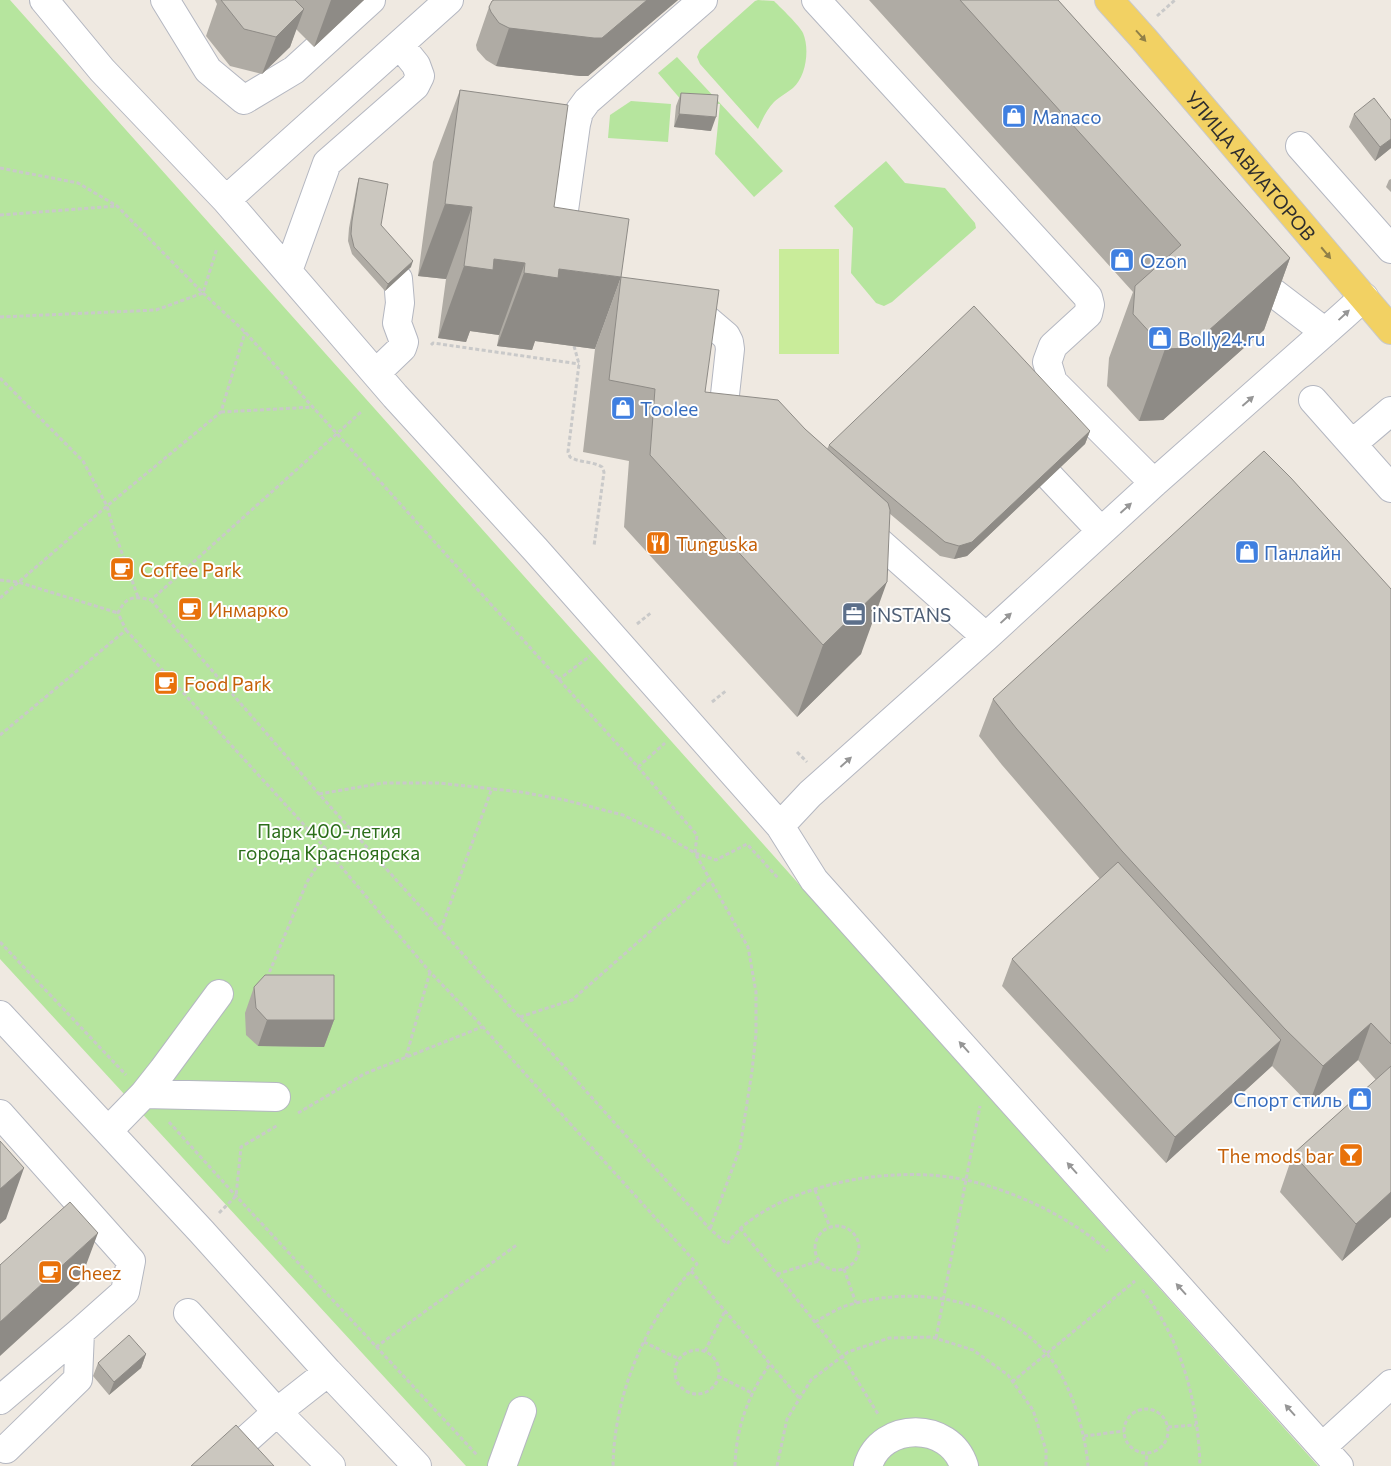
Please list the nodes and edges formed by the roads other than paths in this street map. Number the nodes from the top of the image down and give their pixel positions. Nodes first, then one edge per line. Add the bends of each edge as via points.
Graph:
1 (44, 0) edge
2 (165, 0) edge
3 (371, 0) edge
4 (449, 0) edge
5 (703, 0) edge
6 (816, 0) edge
7 (1109, 0) edge
8 (400, 45) junction
9 (1300, 146) dead end
10 (226, 200) junction
11 (1391, 249) edge
12 (1235, 255) edge
13 (558, 268) edge
14 (288, 271) junction
15 (398, 279) edge
16 (667, 291) edge
17 (1364, 297) junction
18 (1391, 330) edge
19 (1325, 332) junction
20 (376, 373) junction
21 (1313, 400) dead end
22 (1391, 411) edge
23 (750, 440) edge
24 (1352, 444) junction
25 (1050, 477) edge
26 (1154, 484) junction
27 (1391, 488) edge
28 (840, 507) edge
29 (1101, 531) junction
30 (986, 637) junction
31 (780, 826) junction
32 (219, 994) dead end
33 (0, 1015) edge
34 (144, 1094) junction
35 (283, 1112) road end
36 (0, 1114) edge
37 (108, 1131) junction
38 (188, 1313) dead end
39 (80, 1332) junction
40 (328, 1372) junction
41 (1391, 1384) edge
42 (0, 1400) edge
43 (522, 1411) dead end
44 (277, 1412) junction
45 (6, 1449) dead end
46 (1331, 1456) edge
47 (492, 1462) edge
48 (217, 1466) edge
49 (331, 1466) edge
50 (417, 1466) edge
51 (868, 1466) edge
52 (964, 1466) edge

1 - 10 street via 102,70
2 - 3 street via 208,70 244,100 294,70
4 - 8 street
5 - 13 street via 587,101 579,112
6 - 26 street via 1088,297 1088,314 1053,346 1047,362 1052,382
7 -> 17 main road, УЛИЦА АВИАТОРОВ
8 - 10 street
8 - 14 street via 416,65 420,76 415,86 327,164
9 - 11 street
10 - 14 street
12 - 19 street via 1262,284
14 - 20 street
15 - 20 street via 400,303 397,323 404,342 402,348
16 - 23 street via 676,293 726,336 730,349 722,422 725,431
17 - 18 main road, УЛИЦА АВИАТОРОВ
19 -> 17 street
26 -> 19 street
20 - 31 street
21 - 24 street
22 - 24 street
24 - 27 street
25 - 29 street
29 -> 26 street
28 - 30 street
30 -> 29 street
31 -> 30 street via 810,794
46 -> 31 street via 814,880
32 - 34 street
33 - 37 street
34 - 35 street
34 - 37 street
36 - 39 street via 131,1261 125,1292
37 - 40 street
38 - 44 street
39 - 42 street
39 - 45 street via 78,1379
40 - 44 street
40 - 50 street
41 - 46 street
43 - 47 street
44 - 48 street
44 - 49 street
51 - 52 street via 878,1448 892,1437 908,1432 940,1437 953,1446

